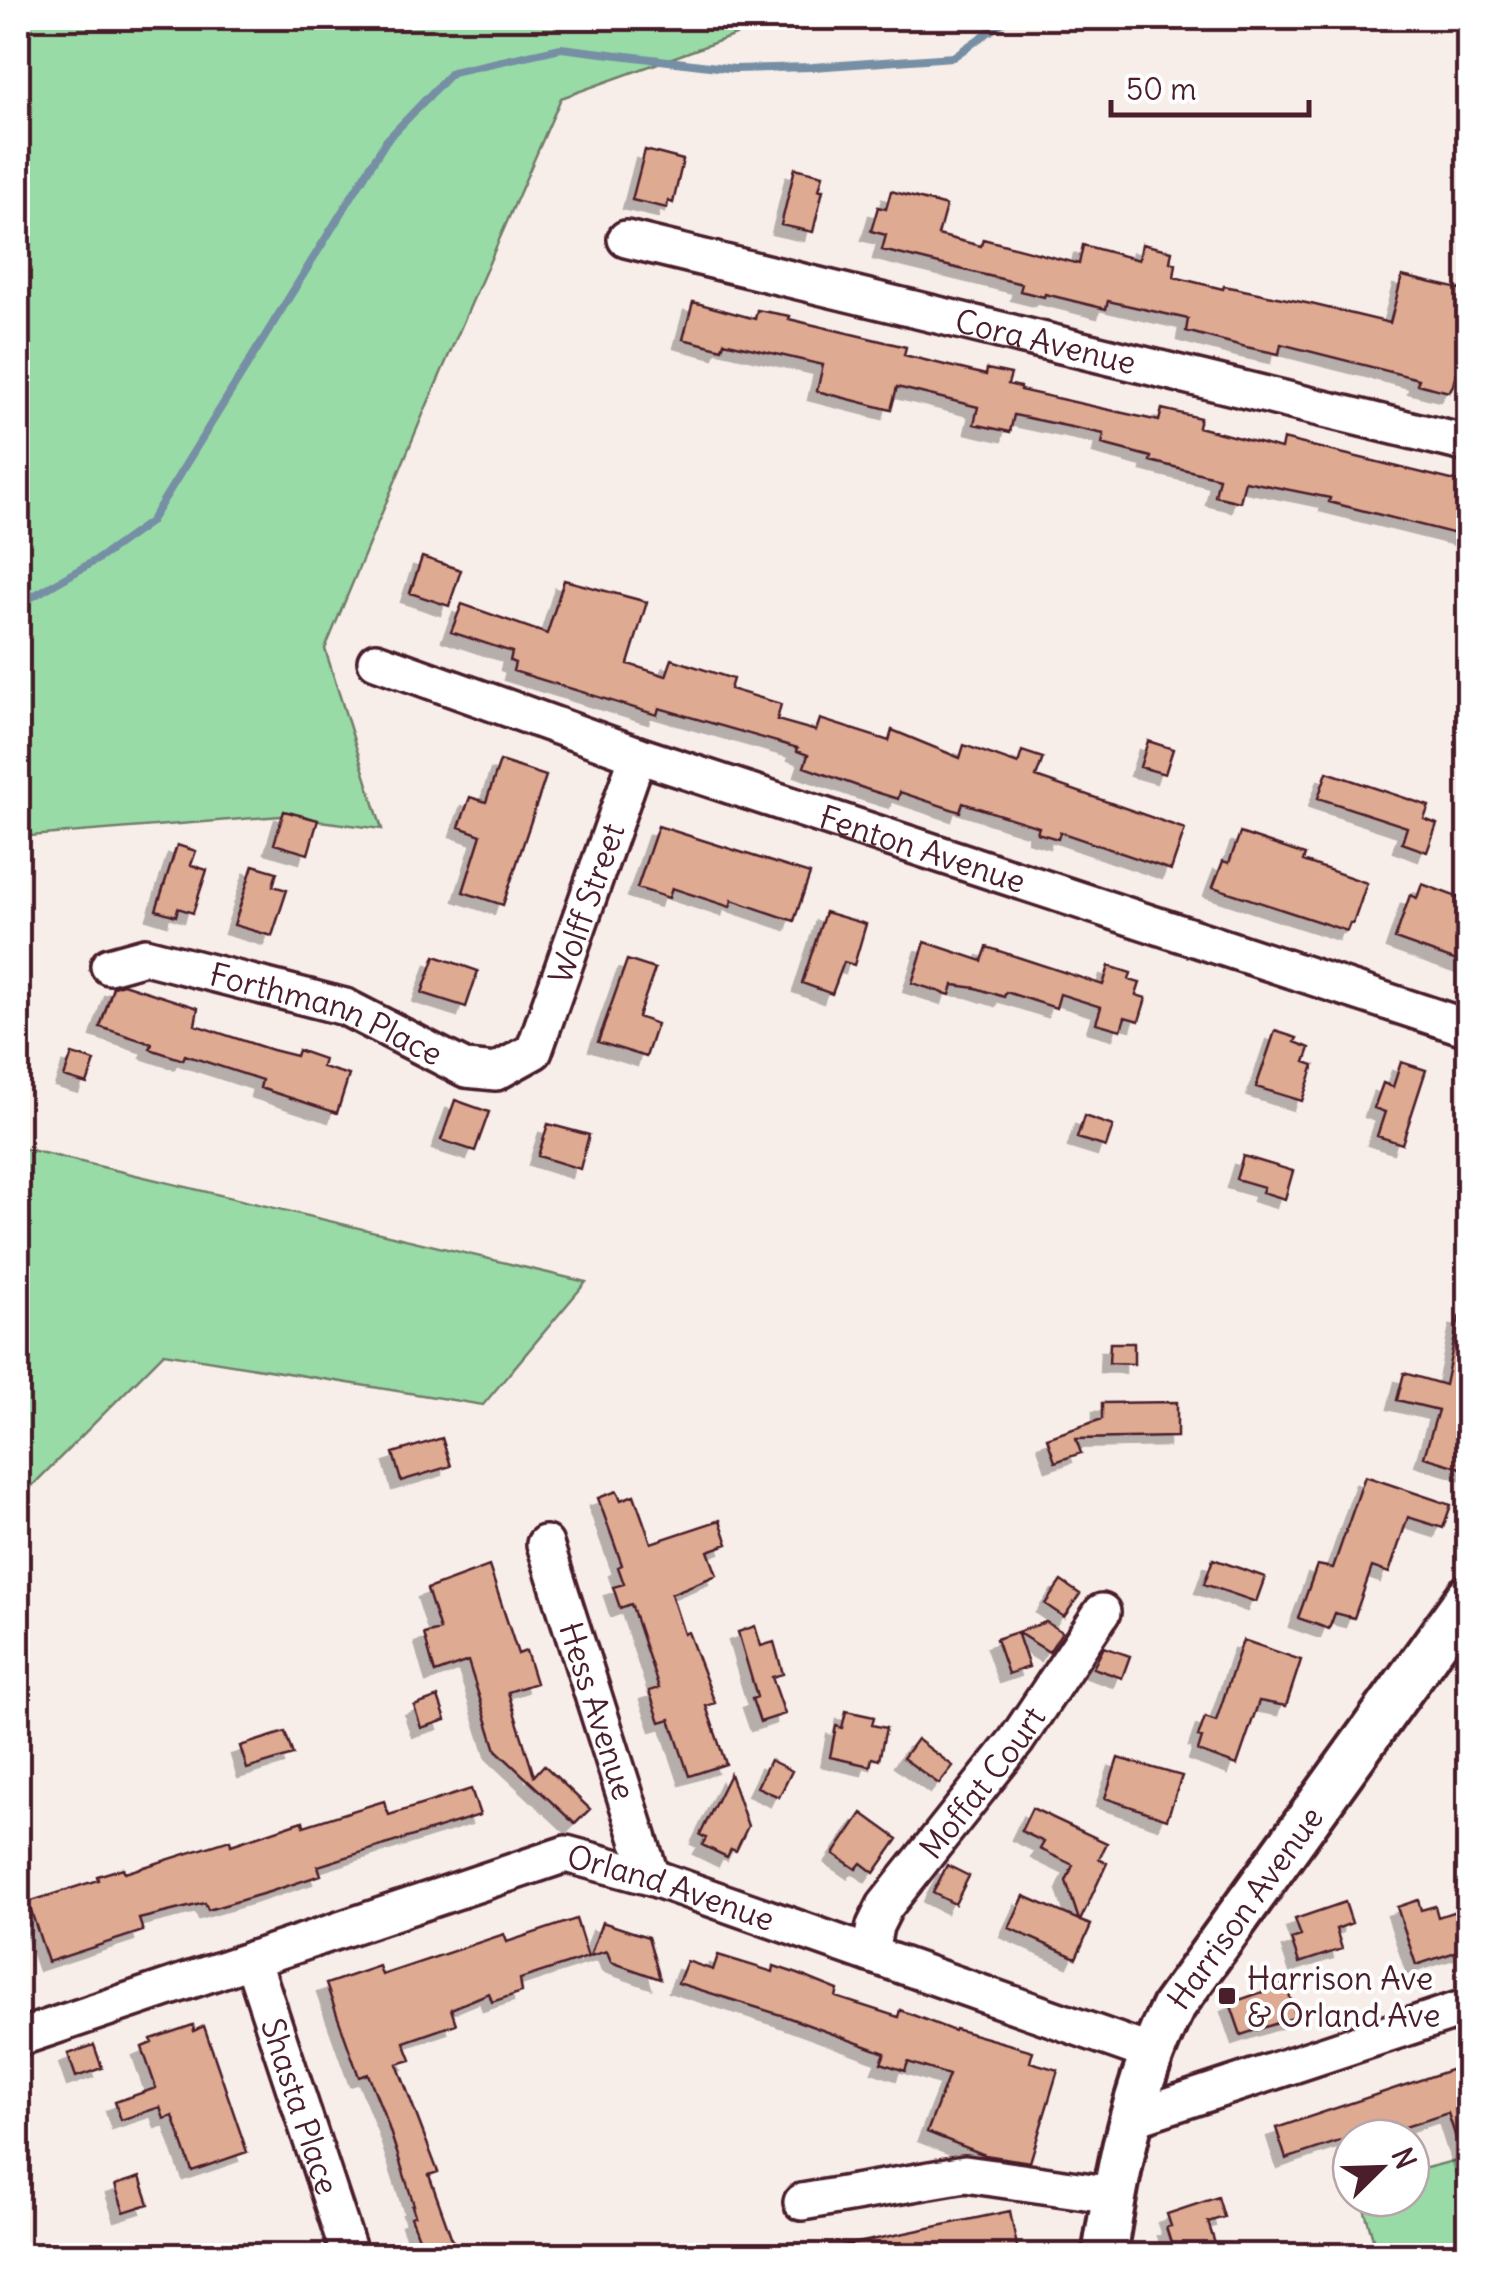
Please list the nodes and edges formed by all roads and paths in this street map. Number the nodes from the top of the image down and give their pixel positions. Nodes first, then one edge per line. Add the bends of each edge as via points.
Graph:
1 (626, 238) dead end
2 (1468, 444) edge
3 (376, 661) dead end
4 (638, 755) junction
5 (109, 966) dead end
6 (1468, 1028) edge
7 (534, 1051) joint
8 (545, 1544) dead end
9 (1468, 1597) edge
10 (1102, 1612) dead end
11 (650, 1878) junction
12 (870, 1954) junction
13 (252, 1959) junction
14 (1468, 2008) edge
15 (18, 2038) edge
16 (1152, 2053) junction
17 (1130, 2119) junction
18 (1114, 2195) junction
19 (802, 2202) dead end
20 (350, 2256) edge
21 (1104, 2256) edge

1 - 2 street, Cora Avenue
3 - 4 street, Fenton Avenue
4 - 6 street, Fenton Avenue
4 - 7 street, Wolff Street
5 - 7 street, Forthmann Place via 145,956 345,1007 466,1069 496,1072
8 - 11 street, Hess Avenue
9 - 16 main road, Harrison Avenue via 1206,1958
10 - 12 street, Moffat Court via 1016,1740 885,1906
11 - 12 street, Orland Avenue
11 - 13 street, Orland Avenue via 566,1854
12 - 16 street, Orland Avenue
13 - 15 street, Orland Avenue
13 - 20 street, Shasta Place
14 - 17 street
16 - 17 main road, Harrison Avenue
17 - 18 main road, Harrison Avenue
18 - 19 street via 965,2174
18 - 21 main road, Harrison Avenue

